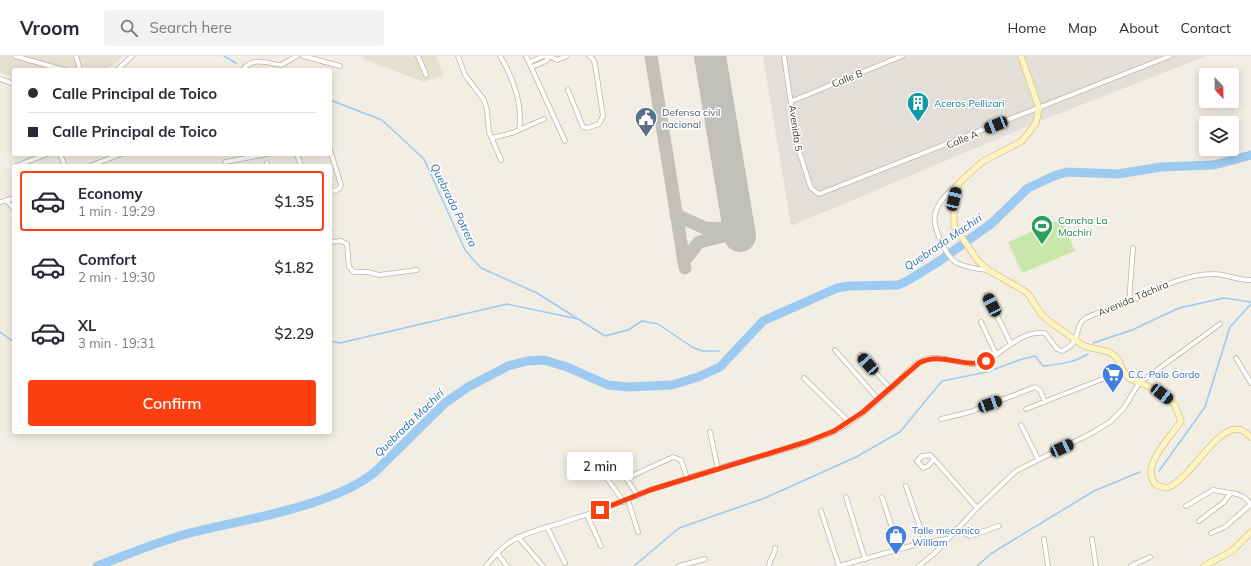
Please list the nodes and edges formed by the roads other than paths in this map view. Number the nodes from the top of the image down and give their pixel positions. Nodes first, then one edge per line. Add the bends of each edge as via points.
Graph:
1 (15, 56) edge
2 (76, 56) edge
3 (132, 56) edge
4 (297, 56) edge
5 (303, 56) edge
6 (418, 56) edge
7 (458, 56) edge
8 (500, 56) edge
9 (550, 56) edge
10 (567, 56) edge
11 (589, 56) edge
12 (784, 56) edge
13 (902, 56) edge
14 (1021, 56) edge
15 (1170, 56) edge
16 (528, 58) edge
17 (340, 66) dead end
18 (532, 67) junction
19 (57, 68) edge
20 (79, 68) edge
21 (118, 68) edge
22 (244, 68) edge
23 (426, 75) dead end
24 (0, 80) edge
25 (12, 83) edge
26 (568, 90) dead end
27 (792, 101) junction
28 (1039, 108) junction
29 (544, 119) dead end
30 (519, 130) junction
31 (492, 138) junction
32 (565, 141) dead end
33 (42, 156) edge
34 (116, 156) edge
35 (256, 156) edge
36 (332, 156) edge
37 (298, 157) dead end
38 (501, 160) dead end
39 (225, 162) dead end
40 (22, 164) edge
41 (95, 164) edge
42 (300, 164) edge
43 (959, 182) junction
44 (332, 191) edge
45 (819, 194) joint
46 (12, 199) edge
47 (6, 201) junction
48 (0, 202) edge
49 (12, 207) edge
50 (332, 242) edge
51 (1133, 248) dead end
52 (417, 270) dead end
53 (988, 270) junction
54 (1251, 280) edge
55 (987, 296) dead end
56 (1129, 302) junction
57 (981, 322) dead end
58 (1220, 324) dead end
59 (1076, 339) junction
60 (1011, 344) junction
61 (834, 350) dead end
62 (996, 354) junction
63 (860, 355) dead end
64 (1236, 358) dead end
65 (1123, 371) junction
66 (804, 378) dead end
67 (1139, 382) junction
68 (1251, 383) edge
69 (891, 389) junction
70 (878, 399) junction
71 (1045, 402) junction
72 (1026, 409) dead end
73 (941, 419) dead end
74 (849, 422) junction
75 (1021, 426) dead end
76 (710, 432) dead end
77 (1251, 437) edge
78 (612, 457) dead end
79 (594, 459) dead end
80 (934, 459) dead end
81 (1038, 459) junction
82 (718, 469) junction
83 (626, 478) junction
84 (687, 478) junction
85 (906, 486) dead end
86 (1230, 494) junction
87 (638, 496) junction
88 (846, 497) dead end
89 (882, 497) dead end
90 (626, 501) junction
91 (1186, 506) dead end
92 (977, 508) junction
93 (821, 511) dead end
94 (588, 514) junction
95 (1199, 521) dead end
96 (1000, 526) dead end
97 (547, 527) junction
98 (956, 529) junction
99 (638, 532) dead end
100 (1251, 532) edge
101 (1211, 533) dead end
102 (518, 537) junction
103 (947, 539) junction
104 (1044, 539) dead end
105 (1092, 539) dead end
106 (925, 542) junction
107 (601, 546) dead end
108 (775, 548) dead end
109 (899, 549) junction
110 (497, 553) junction
111 (1150, 557) dead end
112 (705, 559) dead end
113 (865, 559) junction
114 (566, 563) dead end
115 (486, 566) edge
116 (507, 566) edge
117 (543, 566) edge
118 (679, 566) edge
119 (769, 566) edge
120 (839, 566) edge
121 (919, 566) edge
122 (1048, 566) edge
123 (1096, 566) edge
124 (1131, 566) edge
125 (1204, 566) edge

1 - 19 street
2 - 20 street
3 - 21 street
4 - 22 street via 281,65 254,60 248,62
5 - 17 street
6 - 23 street
7 - 31 street via 465,75 484,100
8 - 30 street via 509,74 520,109
9 - 10 street via 557,60
9 - 16 street
9 - 18 street via 546,61
11 - 26 street via 595,64 603,116 599,124 583,127
12 - 27 street, Avenida 5
13 - 27 street, Calle B
14 - 28 main road
15 - 28 street, Calle A
16 - 18 street
18 - 32 street
24 - 25 street
27 - 45 street, Avenida 5 via 797,145 804,173 811,188
28 - 43 main road via 1036,124 1022,142 982,162
28 - 45 street, Calle A
29 - 30 street
30 - 31 street
31 - 38 street
33 - 40 street
34 - 41 street
35 - 39 street
36 - 44 street via 341,185 339,189
37 - 42 street
43 - 53 main road via 954,199 954,226 969,250
43 - 53 street via 942,199 934,224 952,260 969,267
46 - 47 street
47 - 48 street
47 - 49 street
50 - 52 street via 341,241 346,244 350,267 354,272 380,275
51 - 56 street
53 - 59 main road via 1023,290 1041,314
54 - 56 street, Avenida Táchira via 1213,274 1198,276 1167,283
55 - 60 street
56 - 59 street, Avenida Táchira via 1086,318 1079,327
57 - 62 street
58 - 67 street
59 - 60 street via 1070,347 1062,351 1057,349 1045,333 1026,336
59 - 65 main road via 1084,346 1109,352 1119,361
60 - 62 street
61 - 70 street
62 - 69 street via 977,364 943,358 926,359
63 - 69 street
64 - 68 street
65 - 67 main road via 1130,379
65 - 71 street
66 - 74 street
67 - 77 main road via 1175,405 1181,421 1152,466 1152,480 1161,487 1172,486 1177,482 1212,444 1229,431 1241,430
67 - 81 street via 1124,408 1110,422
69 - 70 street
70 - 74 street
71 - 72 street
71 - 73 street via 1040,390 1035,387 970,412
74 - 82 street via 820,438
75 - 81 street
76 - 82 street
78 - 83 street
79 - 90 street
80 - 92 street
81 - 92 street via 1016,471
82 - 84 street
83 - 84 street via 673,456 682,460
83 - 87 street
84 - 87 street
85 - 106 street
86 - 91 street via 1213,490
86 - 95 street via 1224,502
86 - 101 street via 1244,497 1251,504 1226,527
87 - 90 street
88 - 113 street
89 - 109 street
90 - 94 street
90 - 99 street
92 - 98 street
93 - 120 street
94 - 97 street
94 - 107 street
96 - 98 street via 970,536
97 - 102 street
97 - 114 street
98 - 103 street
100 - 125 main road via 1232,551
102 - 110 street
102 - 117 street
103 - 106 street
103 - 121 street
104 - 122 street
105 - 123 street
106 - 109 street
108 - 119 street
109 - 113 street
110 - 115 street
110 - 116 street
111 - 124 street
112 - 118 street
113 - 120 street

